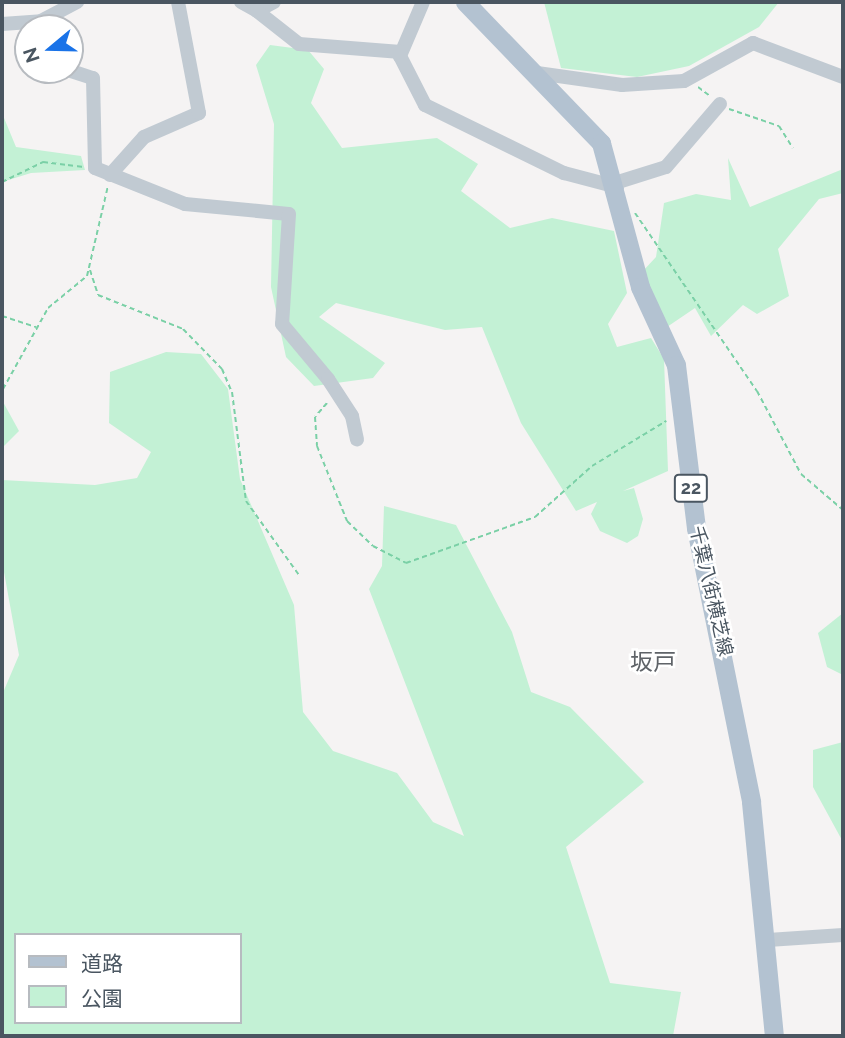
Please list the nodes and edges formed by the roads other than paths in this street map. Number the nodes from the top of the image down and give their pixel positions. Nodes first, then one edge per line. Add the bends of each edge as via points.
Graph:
1 (77, 2) edge
2 (178, 2) edge
3 (241, 2) edge
4 (274, 2) edge
5 (424, 2) edge
6 (465, 2) edge
7 (257, 11) junction
8 (63, 14) edge
9 (401, 52) junction
10 (537, 73) junction
11 (84, 75) edge
12 (843, 77) edge
13 (720, 104) road end
14 (110, 175) junction
15 (618, 190) junction
16 (357, 439) dead end
17 (843, 935) edge
18 (768, 940) junction
19 (774, 1036) edge

1 - 8 street
2 - 14 street via 198,113 144,137
3 - 7 street
4 - 7 street
5 - 9 street
6 - 10 main road, 千葉八街横芝線 / 22
7 - 9 street via 299,44
9 - 15 street via 417,97 442,116 564,173
10 - 12 street via 622,85 690,78 753,43
10 - 15 main road, 千葉八街横芝線 / 22 via 601,143
11 - 14 street via 93,78 95,168
13 - 15 street via 666,167
14 - 16 street via 185,204 289,214 282,324 352,416
15 - 18 main road, 千葉八街横芝線 / 22 via 640,287 676,365 695,528 724,646
17 - 18 street
18 - 19 main road, 千葉八街横芝線 / 22

